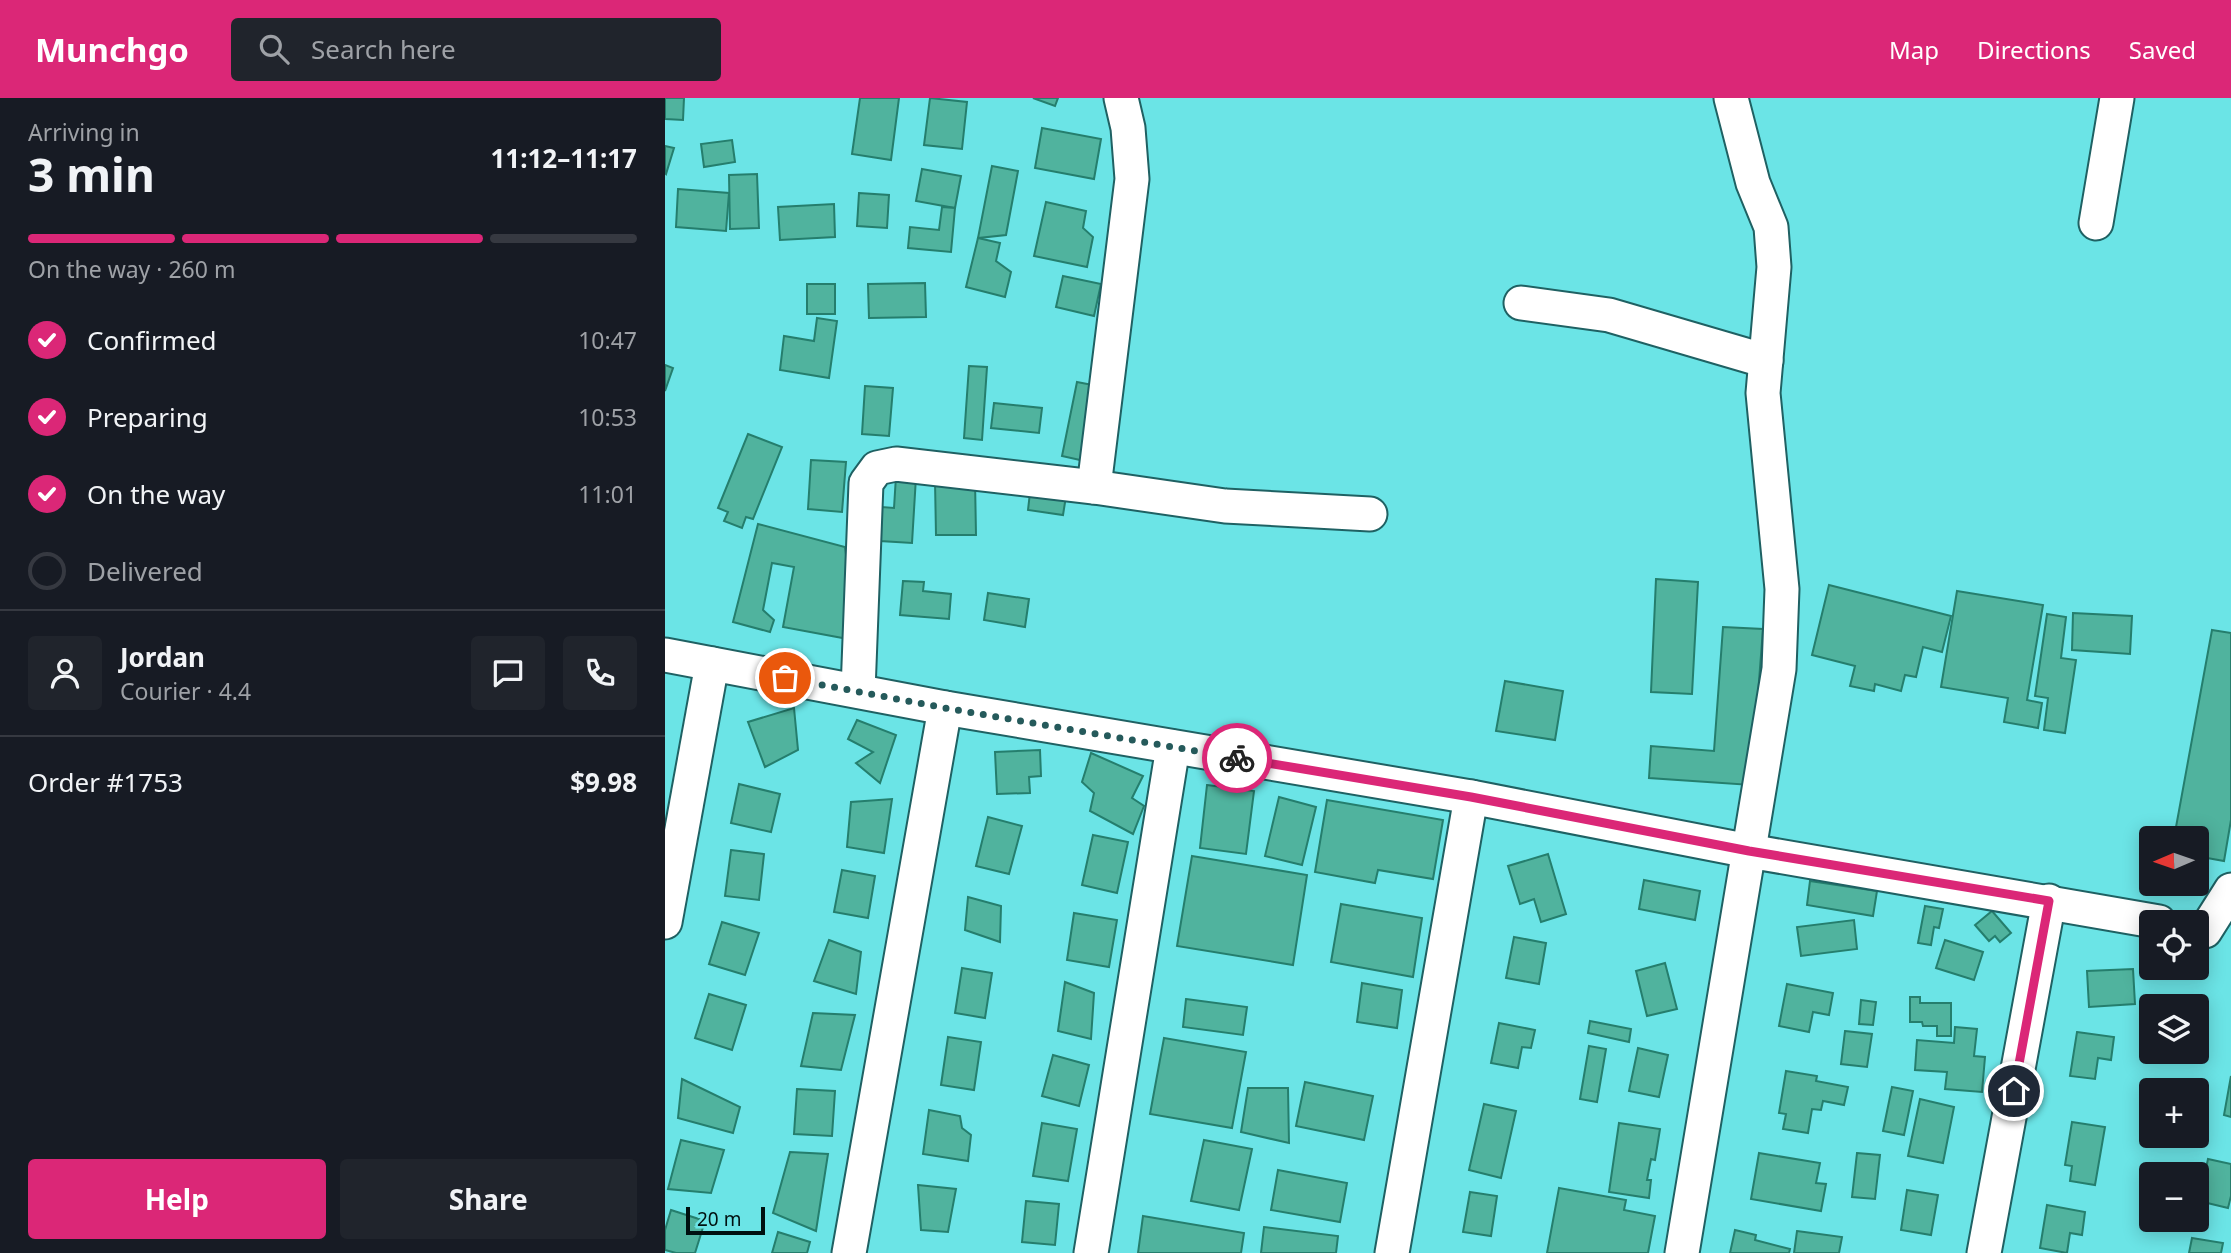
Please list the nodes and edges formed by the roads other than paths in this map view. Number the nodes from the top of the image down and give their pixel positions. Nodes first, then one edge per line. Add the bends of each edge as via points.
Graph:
1 (1121, 98) edge
2 (1731, 98) edge
3 (2117, 98) edge
4 (2096, 223) dead end
5 (1521, 303) dead end
6 (1766, 362) junction
7 (1094, 487) junction
8 (1370, 514) dead end
9 (665, 655) edge
10 (712, 664) junction
11 (858, 691) junction
12 (945, 708) junction
13 (1173, 747) junction
14 (1471, 797) junction
15 (1749, 851) junction
16 (2231, 890) edge
17 (2049, 901) junction
18 (2139, 918) edge
19 (665, 922) edge
20 (2211, 932) edge
21 (849, 1253) edge
22 (1091, 1253) edge
23 (1392, 1253) edge
24 (1682, 1253) edge
25 (1984, 1253) edge

1 - 7 street via 1132,179
2 - 6 street via 1753,183 1771,226 1774,267
3 - 4 street
5 - 6 street via 1609,315
6 - 15 street via 1763,393 1781,589 1780,669
7 - 8 street via 1225,506
7 - 11 street via 896,464 877,468 866,483
9 - 10 street
10 - 11 street
10 - 19 street
11 - 12 street
12 - 13 street
12 - 21 street
13 - 14 street
13 - 22 street
14 - 15 street
14 - 23 street
15 - 17 street
15 - 24 street
16 - 20 street
17 - 18 street
17 - 25 street

